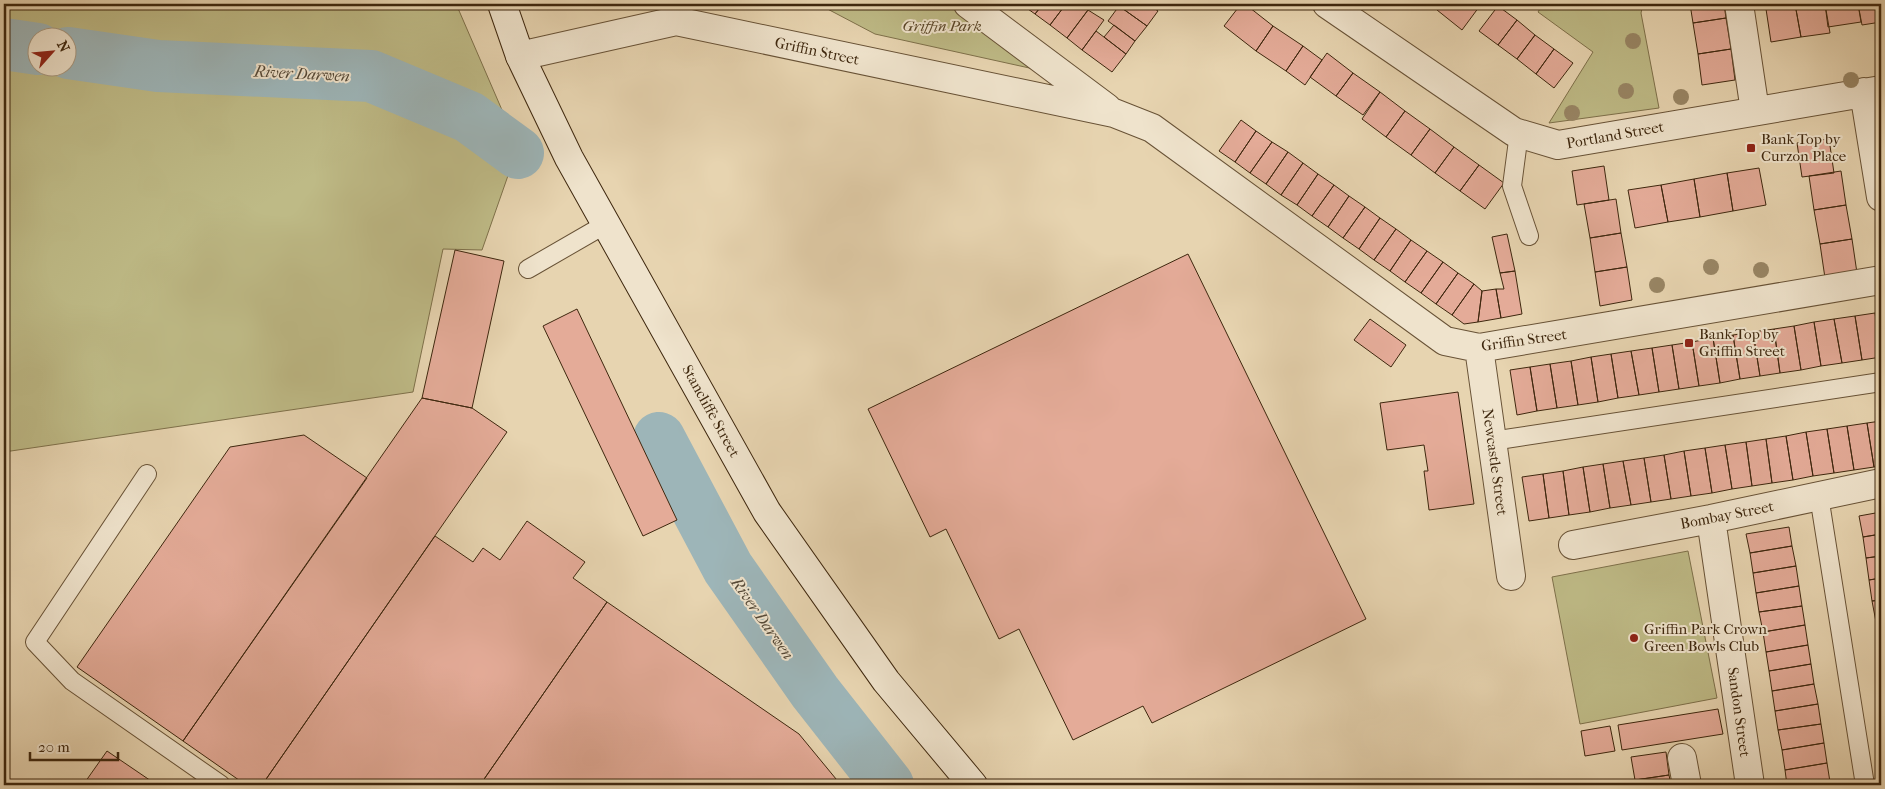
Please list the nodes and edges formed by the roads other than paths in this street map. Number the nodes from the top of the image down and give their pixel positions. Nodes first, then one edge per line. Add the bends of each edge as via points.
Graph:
1 (502, 4) edge
2 (968, 4) edge
3 (1327, 4) edge
4 (1738, 4) edge
5 (520, 56) junction
6 (1873, 91) edge
7 (1755, 111) junction
8 (1114, 113) junction
9 (1520, 134) junction
10 (1881, 197) edge
11 (606, 224) junction
12 (1529, 236) dead end
13 (528, 269) dead end
14 (1881, 280) edge
15 (1479, 348) junction
16 (1881, 382) edge
17 (1492, 441) junction
18 (147, 474) dead end
19 (1881, 484) edge
20 (1819, 496) junction
21 (1711, 519) junction
22 (1573, 545) dead end
23 (1511, 576) dead end
24 (1682, 758) dead end
25 (221, 785) edge
26 (973, 785) edge
27 (1687, 785) edge
28 (1750, 785) edge
29 (1866, 785) edge

1 - 5 street, Stancliffe Street
2 - 8 street, Griffin Street
3 - 9 street, Portland Street
4 - 7 street
5 - 8 street, Griffin Street via 676,22
5 - 11 street, Stancliffe Street via 569,158
6 - 7 street, Portland Street
6 - 10 street
7 - 9 street, Portland Street via 1558,145
8 - 15 street, Griffin Street via 1152,128 1445,341
9 - 12 lane via 1512,186
11 - 13 lane
11 - 26 street, Stancliffe Street via 767,512 886,681
14 - 15 street, Griffin Street
15 - 17 street, Newcastle Street
16 - 17 lane
17 - 23 street, Newcastle Street
18 - 25 lane via 35,642 72,681
19 - 20 street, Bombay Street
20 - 21 street, Bombay Street
20 - 29 lane
21 - 22 street, Bombay Street
21 - 28 street, Sandon Street
24 - 27 street

